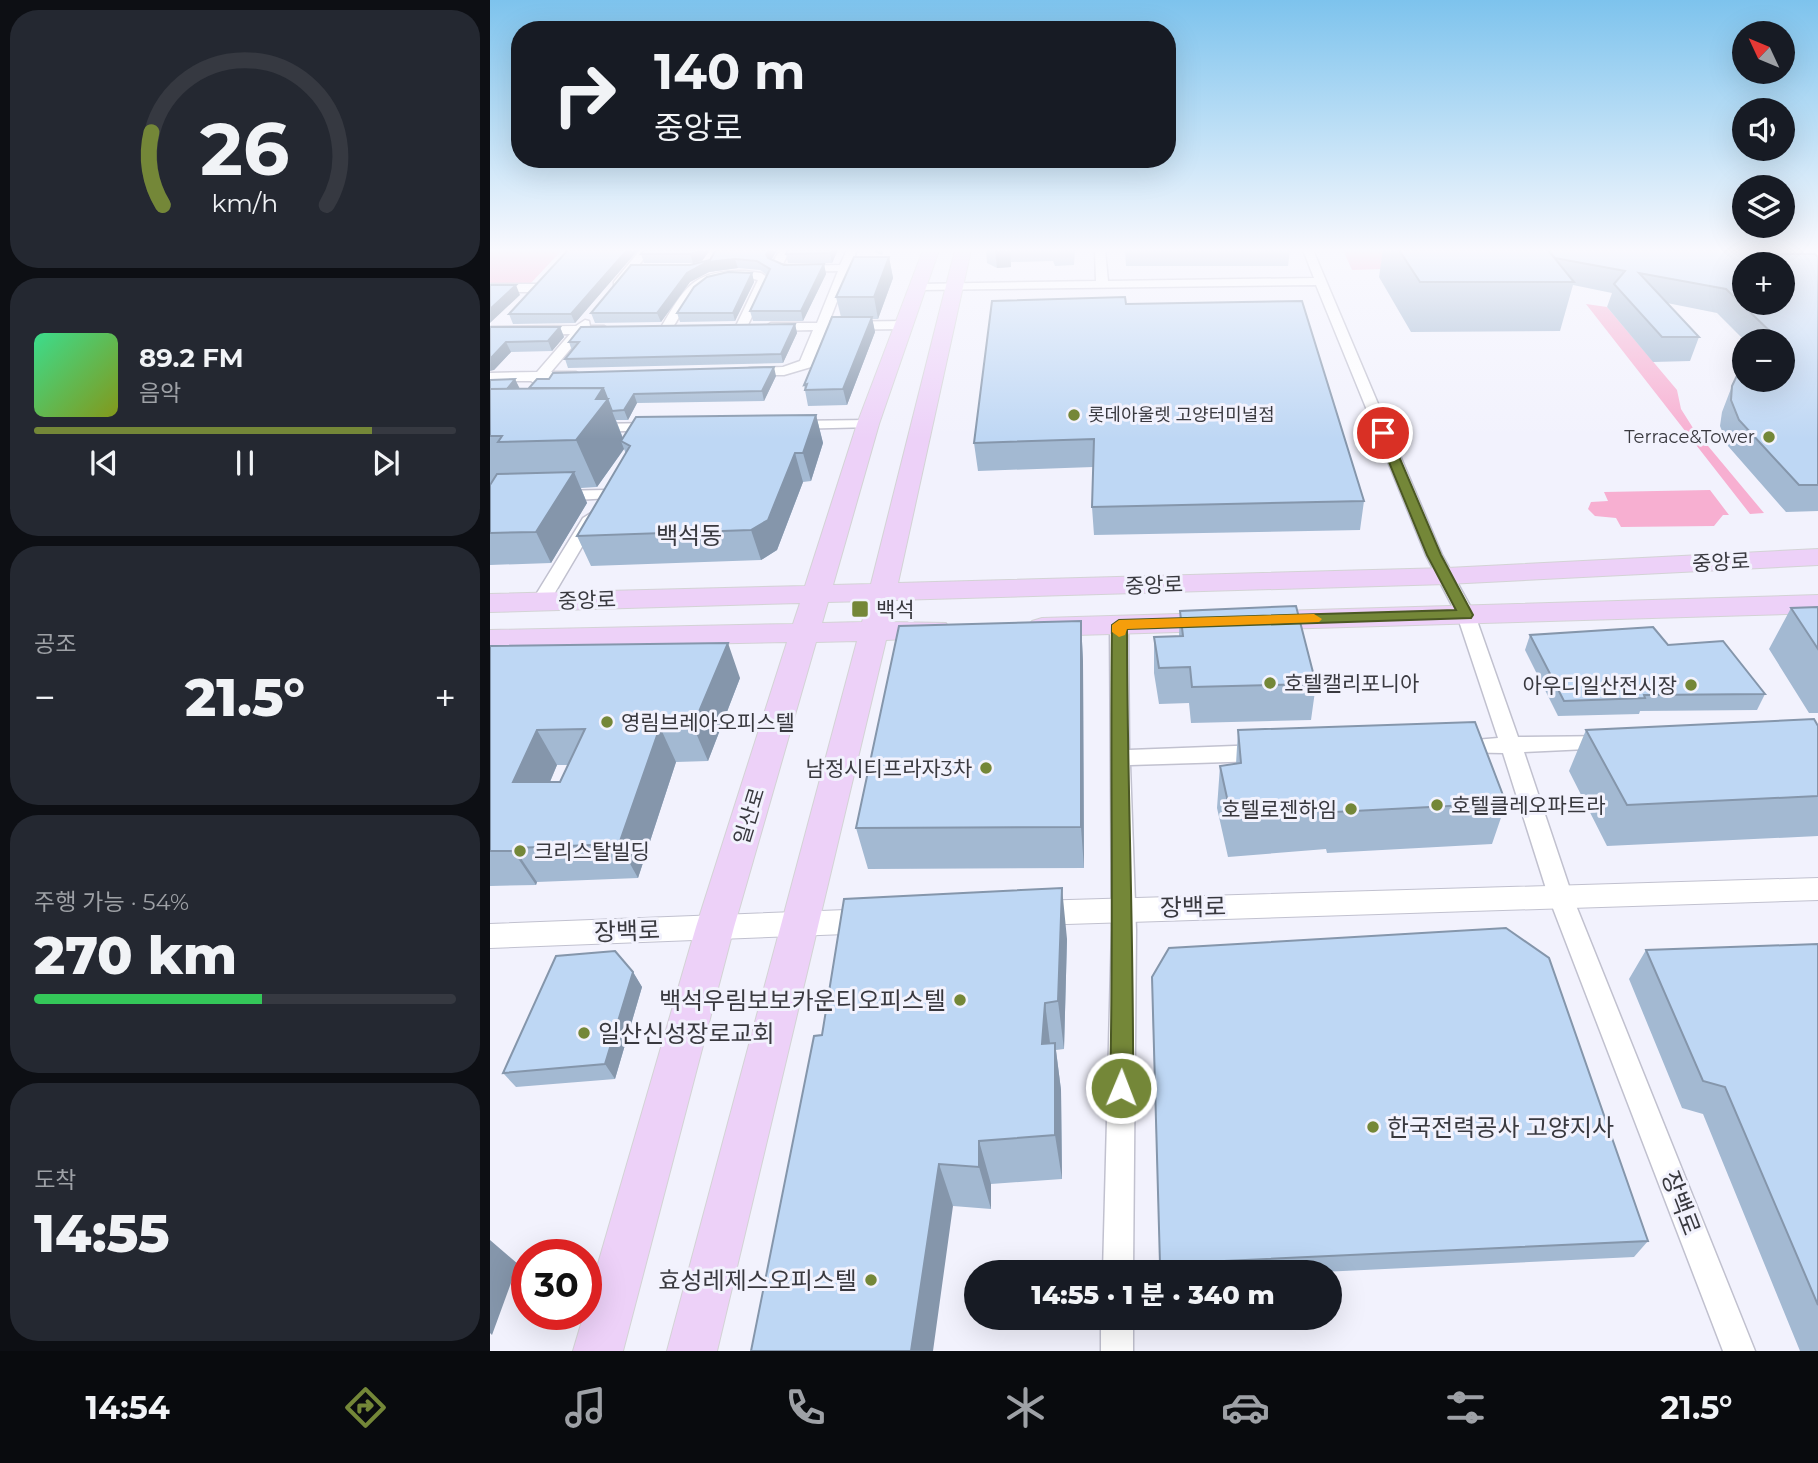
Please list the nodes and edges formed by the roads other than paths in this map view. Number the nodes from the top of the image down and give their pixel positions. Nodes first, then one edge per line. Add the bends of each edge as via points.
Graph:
1 (514, 313) edge
2 (594, 313) edge
3 (674, 313) edge
4 (743, 313) edge
5 (826, 313) edge
6 (910, 313) edge
7 (949, 313) edge
8 (1333, 313) edge
9 (905, 325) junction
10 (820, 327) junction
11 (666, 329) edge
12 (580, 330) junction
13 (617, 330) edge
14 (493, 331) edge
15 (729, 372) edge
16 (593, 375) edge
17 (541, 376) junction
18 (490, 377) edge
19 (526, 394) edge
20 (868, 424) junction
21 (772, 426) edge
22 (675, 427) edge
23 (579, 428) edge
24 (648, 428) junction
25 (637, 443) edge
26 (541, 497) edge
27 (1818, 557) edge
28 (1447, 576) junction
29 (818, 594) junction
30 (883, 594) junction
31 (721, 597) junction
32 (541, 601) junction
33 (490, 603) edge
34 (1818, 604) edge
35 (1466, 615) junction
36 (1119, 625) junction
37 (1009, 628) edge
38 (968, 629) edge
39 (871, 632) junction
40 (805, 635) junction
41 (574, 638) junction
42 (497, 644) edge
43 (1631, 740) edge
44 (1511, 744) junction
45 (1441, 747) edge
46 (1278, 753) edge
47 (1119, 758) junction
48 (1818, 889) edge
49 (1561, 898) junction
50 (1124, 908) junction
51 (1008, 914) edge
52 (897, 920) edge
53 (800, 924) junction
54 (715, 927) junction
55 (490, 936) edge
56 (1118, 1260) edge
57 (1117, 1330) edge
58 (598, 1351) edge
59 (692, 1351) edge
60 (1117, 1351) edge
61 (1739, 1351) edge

1 - 14 street
2 - 12 street
3 - 11 street
4 - 10 street via 734,328
5 - 10 street
6 - 9 main road, 일산로
7 - 30 main road
8 - 28 street via 1434,555
9 - 10 street
9 - 20 main road, 일산로
10 - 15 street via 806,364 797,369
12 - 13 street
12 - 14 street
12 - 17 street
16 - 17 street
17 - 18 street
17 - 19 street
20 - 21 street
20 - 29 main road, 일산로
22 - 24 street
23 - 24 street
24 - 25 street
26 - 32 street via 608,490
27 - 28 main road, 중앙로
28 - 30 main road, 중앙로
28 - 35 street, 장백로
29 - 30 main road, 중앙로
29 - 31 main road, 중앙로
29 - 40 main road, 일산로
30 - 39 main road
31 - 32 main road, 중앙로
31 - 41 main road via 710,613 606,620
32 - 33 main road, 중앙로
34 - 35 main road, 중앙로
35 - 36 main road, 중앙로
35 - 44 street, 장백로
36 - 37 main road, 중앙로
36 - 47 street
38 - 39 main road, 중앙로
39 - 40 main road, 중앙로
39 - 53 main road
40 - 41 main road, 중앙로
40 - 54 main road, 일산로
41 - 42 main road, 중앙로
43 - 44 street
44 - 45 street
44 - 49 street, 장백로
46 - 47 street
47 - 50 street
48 - 49 street, 장백로
49 - 50 street, 장백로
49 - 61 street, 장백로
50 - 51 street, 장백로
50 - 56 street
52 - 53 street, 장백로
53 - 54 street, 장백로
53 - 59 main road
54 - 55 street, 장백로
54 - 58 main road, 일산로
57 - 60 street

